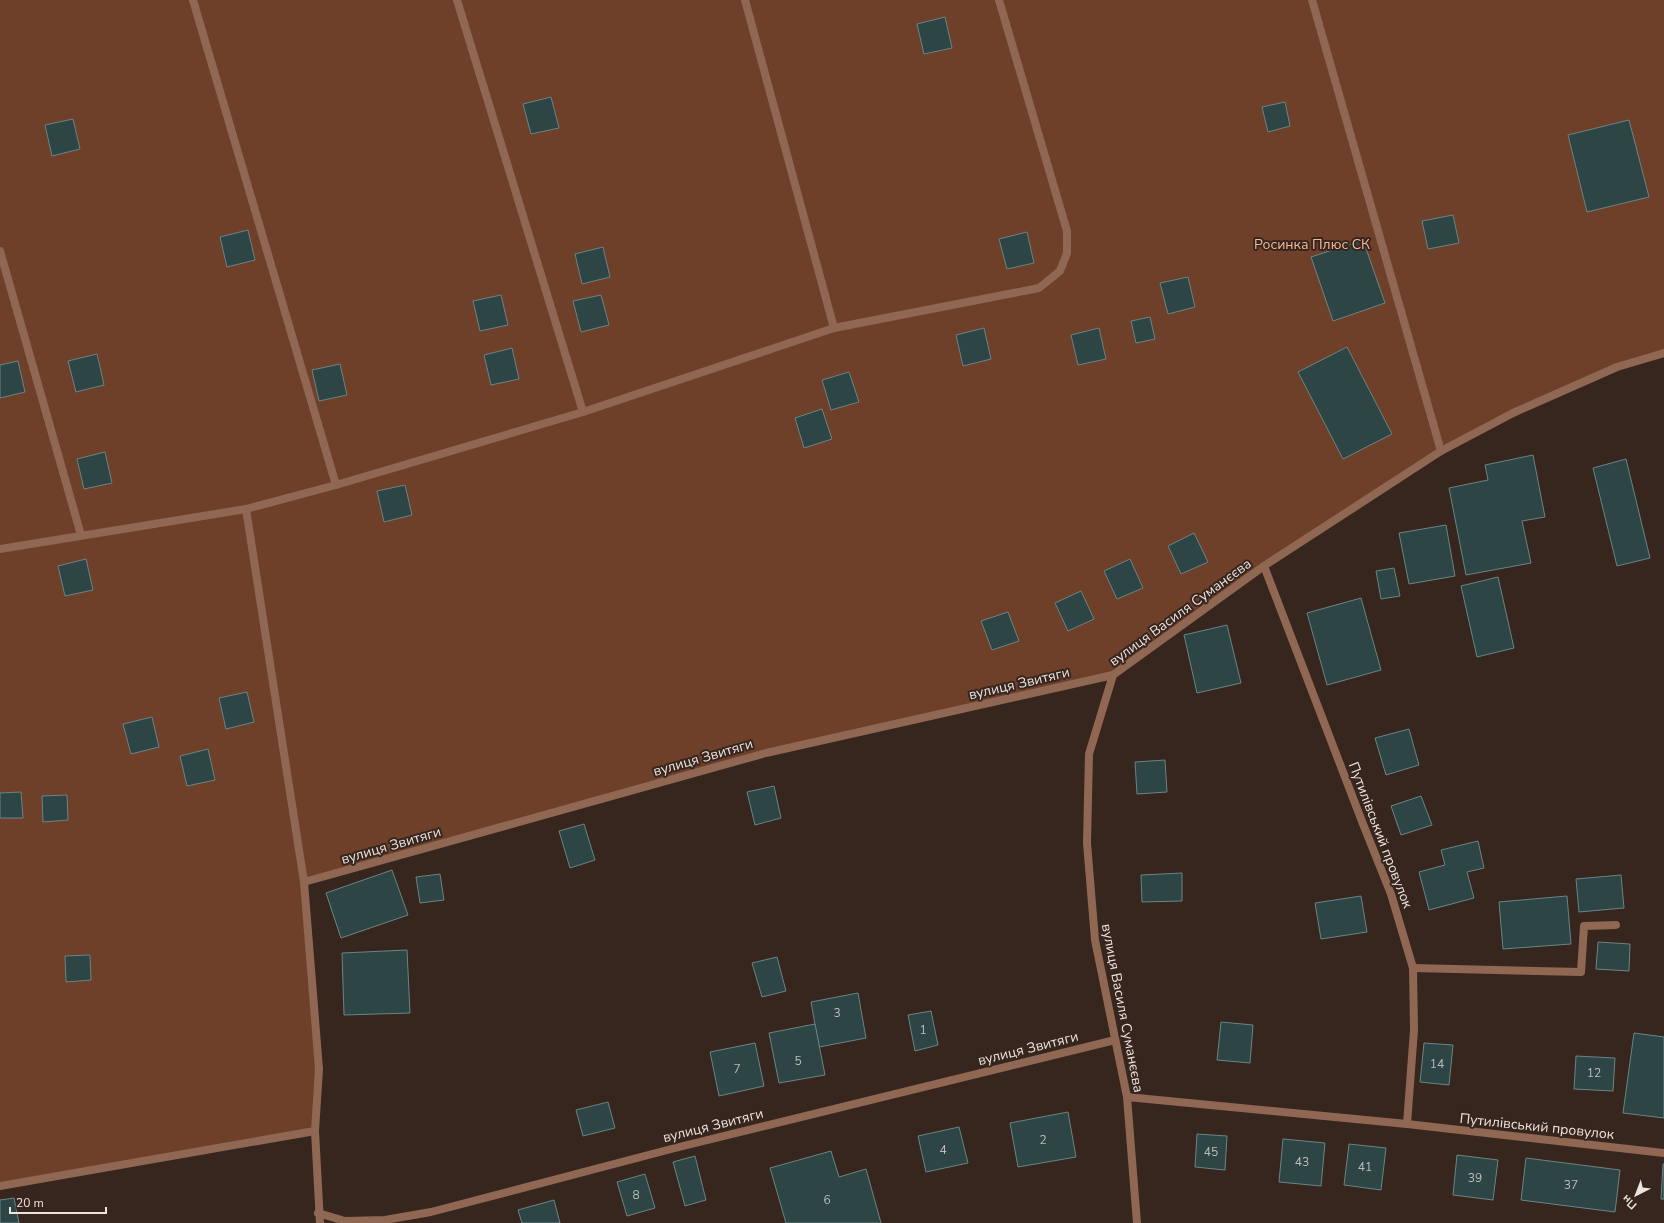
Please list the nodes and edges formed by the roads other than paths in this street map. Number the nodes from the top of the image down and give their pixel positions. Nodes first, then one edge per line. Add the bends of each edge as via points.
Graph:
1 (193, 0) edge
2 (458, 0) edge
3 (745, 0) edge
4 (1000, 0) edge
5 (1312, 0) edge
6 (0, 251) edge
7 (834, 328) junction
8 (1664, 353) edge
9 (583, 412) junction
10 (1441, 451) junction
11 (336, 485) junction
12 (246, 509) junction
13 (81, 535) junction
14 (0, 549) edge
15 (1264, 566) junction
16 (1113, 675) junction
17 (304, 882) junction
18 (1616, 925) dead end
19 (1413, 968) junction
20 (1115, 1040) junction
21 (1128, 1097) junction
22 (1407, 1124) junction
23 (315, 1131) junction
24 (1664, 1153) edge
25 (0, 1186) edge
26 (318, 1213) junction
27 (320, 1223) edge
28 (1137, 1223) edge

1 - 11 street
2 - 9 street
3 - 7 street
4 - 7 street via 1067,231 1067,253 1060,271 1039,288
5 - 10 street
6 - 13 street
7 - 9 street
8 - 10 street, вулиця Василя Суманєєва via 1617,367 1513,413
9 - 11 street
10 - 15 street, вулиця Василя Суманєєва
11 - 12 street
12 - 13 street
12 - 17 street
13 - 14 street
15 - 16 street, вулиця Василя Суманєєва
15 - 19 street, Путилівський провулок via 1362,824 1392,894
16 - 17 street, вулиця Звитяги via 766,753
16 - 20 street, вулиця Василя Суманєєва via 1089,754 1087,843 1095,940
17 - 23 street via 319,1069
18 - 19 street via 1584,926 1581,972
19 - 22 street, Путилівський провулок via 1414,1030
20 - 21 street, вулиця Василя Суманєєва
20 - 26 street, вулиця Звитяги via 675,1148 431,1212 385,1220 345,1222
21 - 22 street, Путилівський провулок
21 - 28 street, вулиця Василя Суманєєва
22 - 24 street, Путилівський провулок
23 - 25 street
23 - 26 street
26 - 27 street

